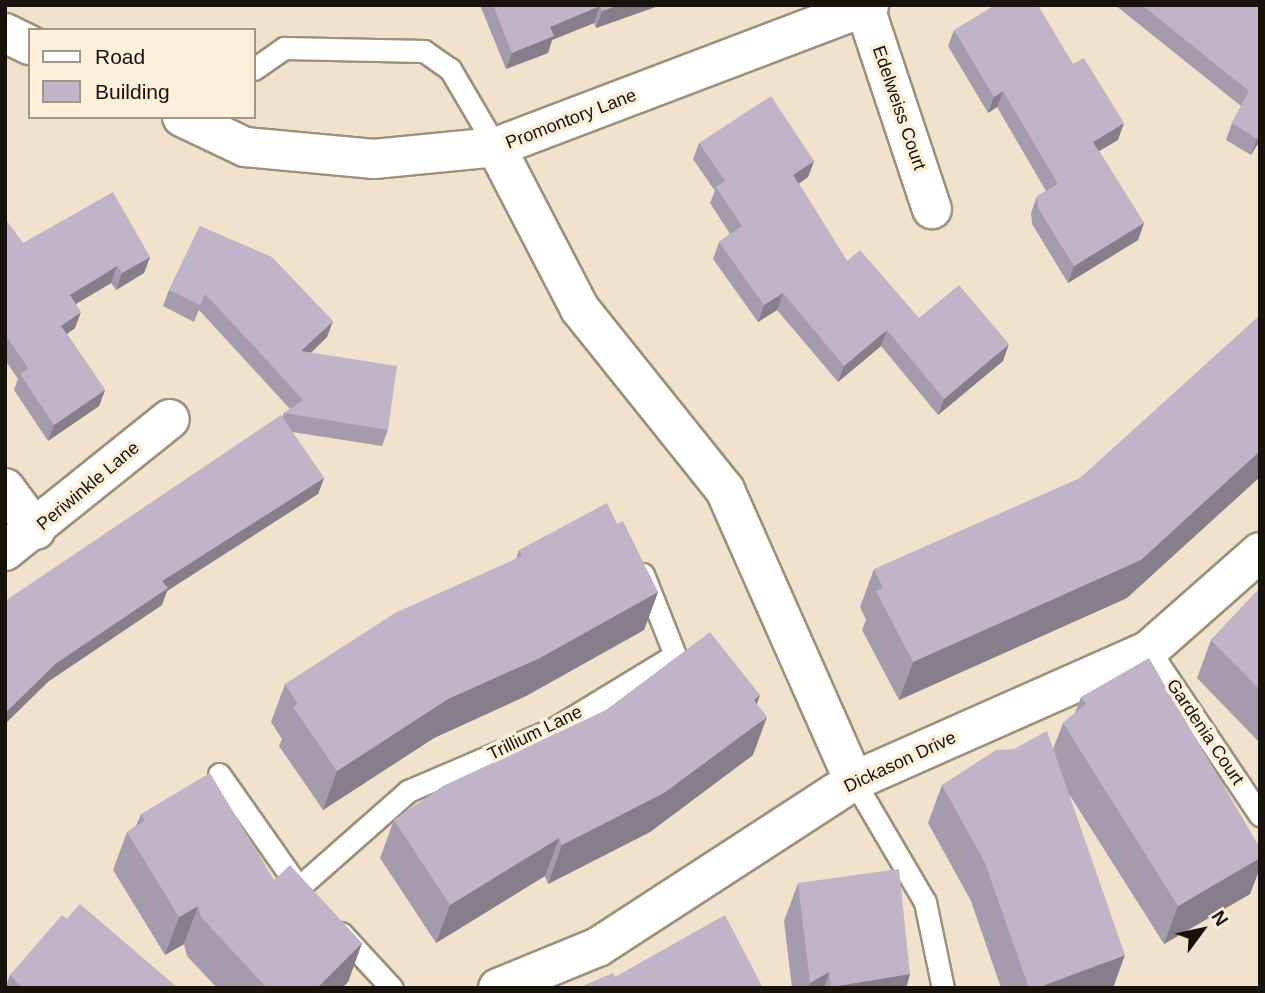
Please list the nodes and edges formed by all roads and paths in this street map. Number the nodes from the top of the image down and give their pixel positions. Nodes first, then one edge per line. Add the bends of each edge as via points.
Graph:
1 (867, 6) edge
2 (5, 33) edge
3 (28, 44) edge
4 (256, 68) edge
5 (206, 122) edge
6 (496, 147) junction
7 (932, 209) dead end
8 (170, 419) dead end
9 (5, 488) edge
10 (20, 541) edge
11 (634, 551) edge
12 (1260, 552) edge
13 (1149, 650) junction
14 (219, 774) dead end
15 (854, 781) junction
16 (1260, 815) edge
17 (298, 888) junction
18 (392, 988) edge
19 (498, 988) edge
20 (943, 988) edge

1 - 6 street, Promontory Lane
1 - 7 street, Edelweiss Court
2 - 3 street
4 - 6 lane via 284,47 424,51 450,69
5 - 6 street, Promontory Lane via 245,147 374,159
6 - 15 street via 580,309 725,490
8 - 10 street, Periwinkle Lane
9 - 10 street
11 - 17 lane, Trillium Lane via 675,655 555,728 408,791
12 - 13 street, Dickason Drive
13 - 15 street, Dickason Drive
13 - 16 lane, Gardenia Court
14 - 17 lane
15 - 19 street, Dickason Drive via 598,947
15 - 20 lane via 925,902
17 - 18 lane

